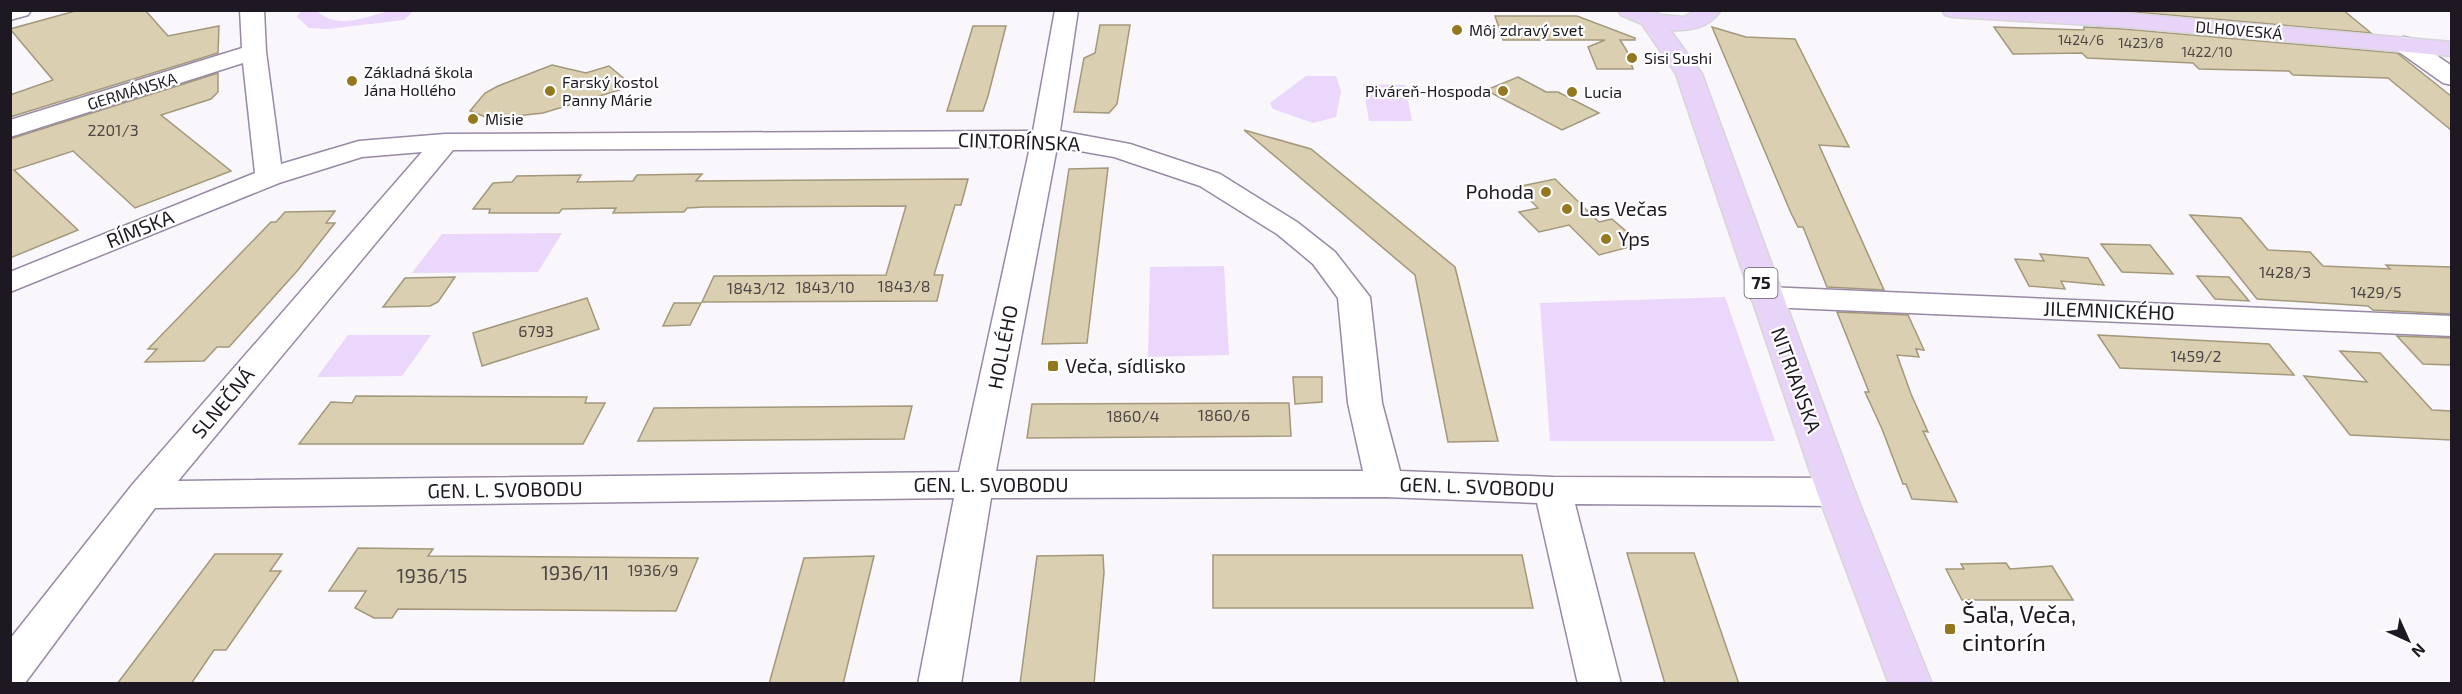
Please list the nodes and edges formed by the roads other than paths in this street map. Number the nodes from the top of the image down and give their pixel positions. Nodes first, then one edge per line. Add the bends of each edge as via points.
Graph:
1 (20, 10) edge
2 (252, 10) edge
3 (1067, 10) edge
4 (1953, 10) edge
5 (10, 13) edge
6 (1632, 14) edge
7 (1711, 14) edge
8 (2404, 44) junction
9 (2451, 49) edge
10 (254, 52) junction
11 (1689, 74) junction
12 (2451, 78) edge
13 (10, 129) edge
14 (1045, 139) junction
15 (445, 142) junction
16 (269, 177) junction
17 (10, 283) edge
18 (1766, 297) junction
19 (2451, 326) edge
20 (1385, 484) junction
21 (975, 485) junction
22 (1553, 490) junction
23 (1836, 492) junction
24 (145, 495) junction
25 (10, 671) edge
26 (939, 684) edge
27 (1600, 684) edge
28 (1911, 684) edge

1 - 5 street
2 - 10 street
3 - 14 street, HOLLÉHO
4 - 8 main road, DLHOVESKÁ
6 - 7 main road, NITRIANSKA / 75 via 1670,23
6 - 11 main road, NITRIANSKA / 75
7 - 11 main road, NITRIANSKA / 75
8 - 9 main road, DLHOVESKÁ
8 - 12 street
10 - 13 street, GERMÁNSKA
10 - 16 street
11 - 18 main road, NITRIANSKA / 75
14 - 15 street, CINTORÍNSKA
14 - 20 street, CINTORÍNSKA via 1120,150 1210,180 1287,228 1324,258 1353,297 1365,403
14 - 21 street, HOLLÉHO
15 - 16 street, CINTORÍNSKA via 359,148
15 - 24 street, SLNEČNÁ
16 - 17 street, RÍMSKA
18 - 19 street, JILEMNICKÉHO
18 - 23 main road, NITRIANSKA / 75
20 - 21 street, GEN. L. SVOBODU
20 - 22 street, GEN. L. SVOBODU
21 - 24 street, GEN. L. SVOBODU
21 - 26 street, HOLLÉHO
22 - 23 street, GEN. L. SVOBODU
22 - 27 street
23 - 28 main road, NITRIANSKA / 75
24 - 25 street, SLNEČNÁ

